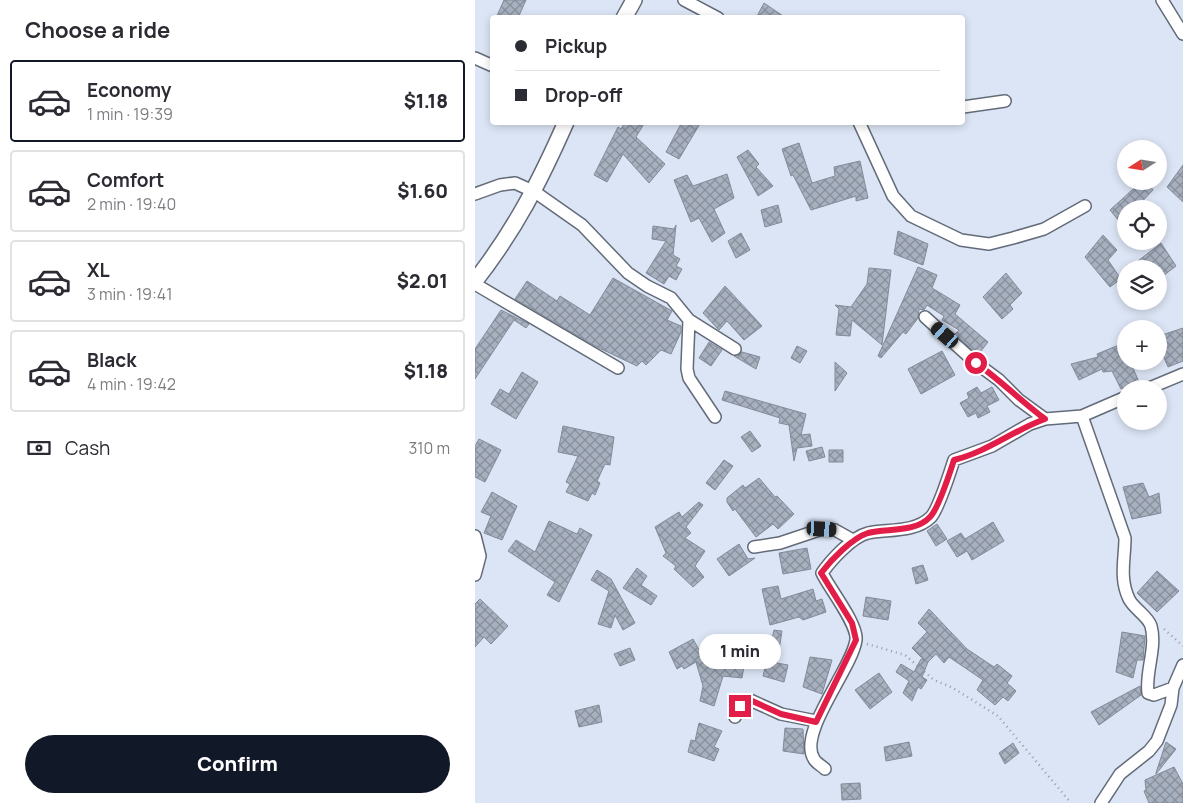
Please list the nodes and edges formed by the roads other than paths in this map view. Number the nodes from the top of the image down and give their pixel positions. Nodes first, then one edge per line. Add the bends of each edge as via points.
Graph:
1 (633, 0) edge
2 (684, 0) edge
3 (1162, 0) edge
4 (626, 15) edge
5 (713, 15) edge
6 (1183, 34) edge
7 (475, 58) edge
8 (490, 65) edge
9 (1005, 101) dead end
10 (965, 107) edge
11 (566, 125) edge
12 (860, 125) edge
13 (535, 192) junction
14 (475, 194) edge
15 (1085, 206) dead end
16 (475, 282) edge
17 (925, 317) dead end
18 (689, 320) junction
19 (735, 349) dead end
20 (618, 368) dead end
21 (1183, 374) edge
22 (1167, 381) edge
23 (1117, 401) edge
24 (1082, 416) junction
25 (715, 417) dead end
26 (1045, 419) junction
27 (475, 536) edge
28 (853, 540) junction
29 (754, 547) dead end
30 (475, 575) edge
31 (1183, 665) edge
32 (1173, 688) junction
33 (735, 718) dead end
34 (816, 722) junction
35 (825, 768) dead end
36 (1101, 803) edge

1 - 4 main road
2 - 5 street
3 - 6 street
7 - 8 street
9 - 10 street
11 - 13 main road
12 - 15 street via 885,179 911,216 961,240 989,244 1013,238 1044,228
13 - 14 street via 515,183
13 - 16 main road
13 - 18 street via 582,225 628,273 671,298
16 - 20 street
17 - 26 street
18 - 19 street
18 - 25 street via 689,378
21 - 22 street
23 - 24 street
24 - 26 street
24 - 32 street via 1125,538 1122,566 1129,600 1151,625 1148,692 1154,694
26 - 28 street via 992,446 954,460 931,516 916,525 867,534
27 - 30 street via 481,556
28 - 29 street via 835,530 822,529 780,543
28 - 34 street via 821,573 852,623 856,640
31 - 32 street
32 - 36 street via 1171,705 1157,741 1120,774
33 - 34 street via 740,706 750,700 781,714
34 - 35 street via 811,751 814,760

